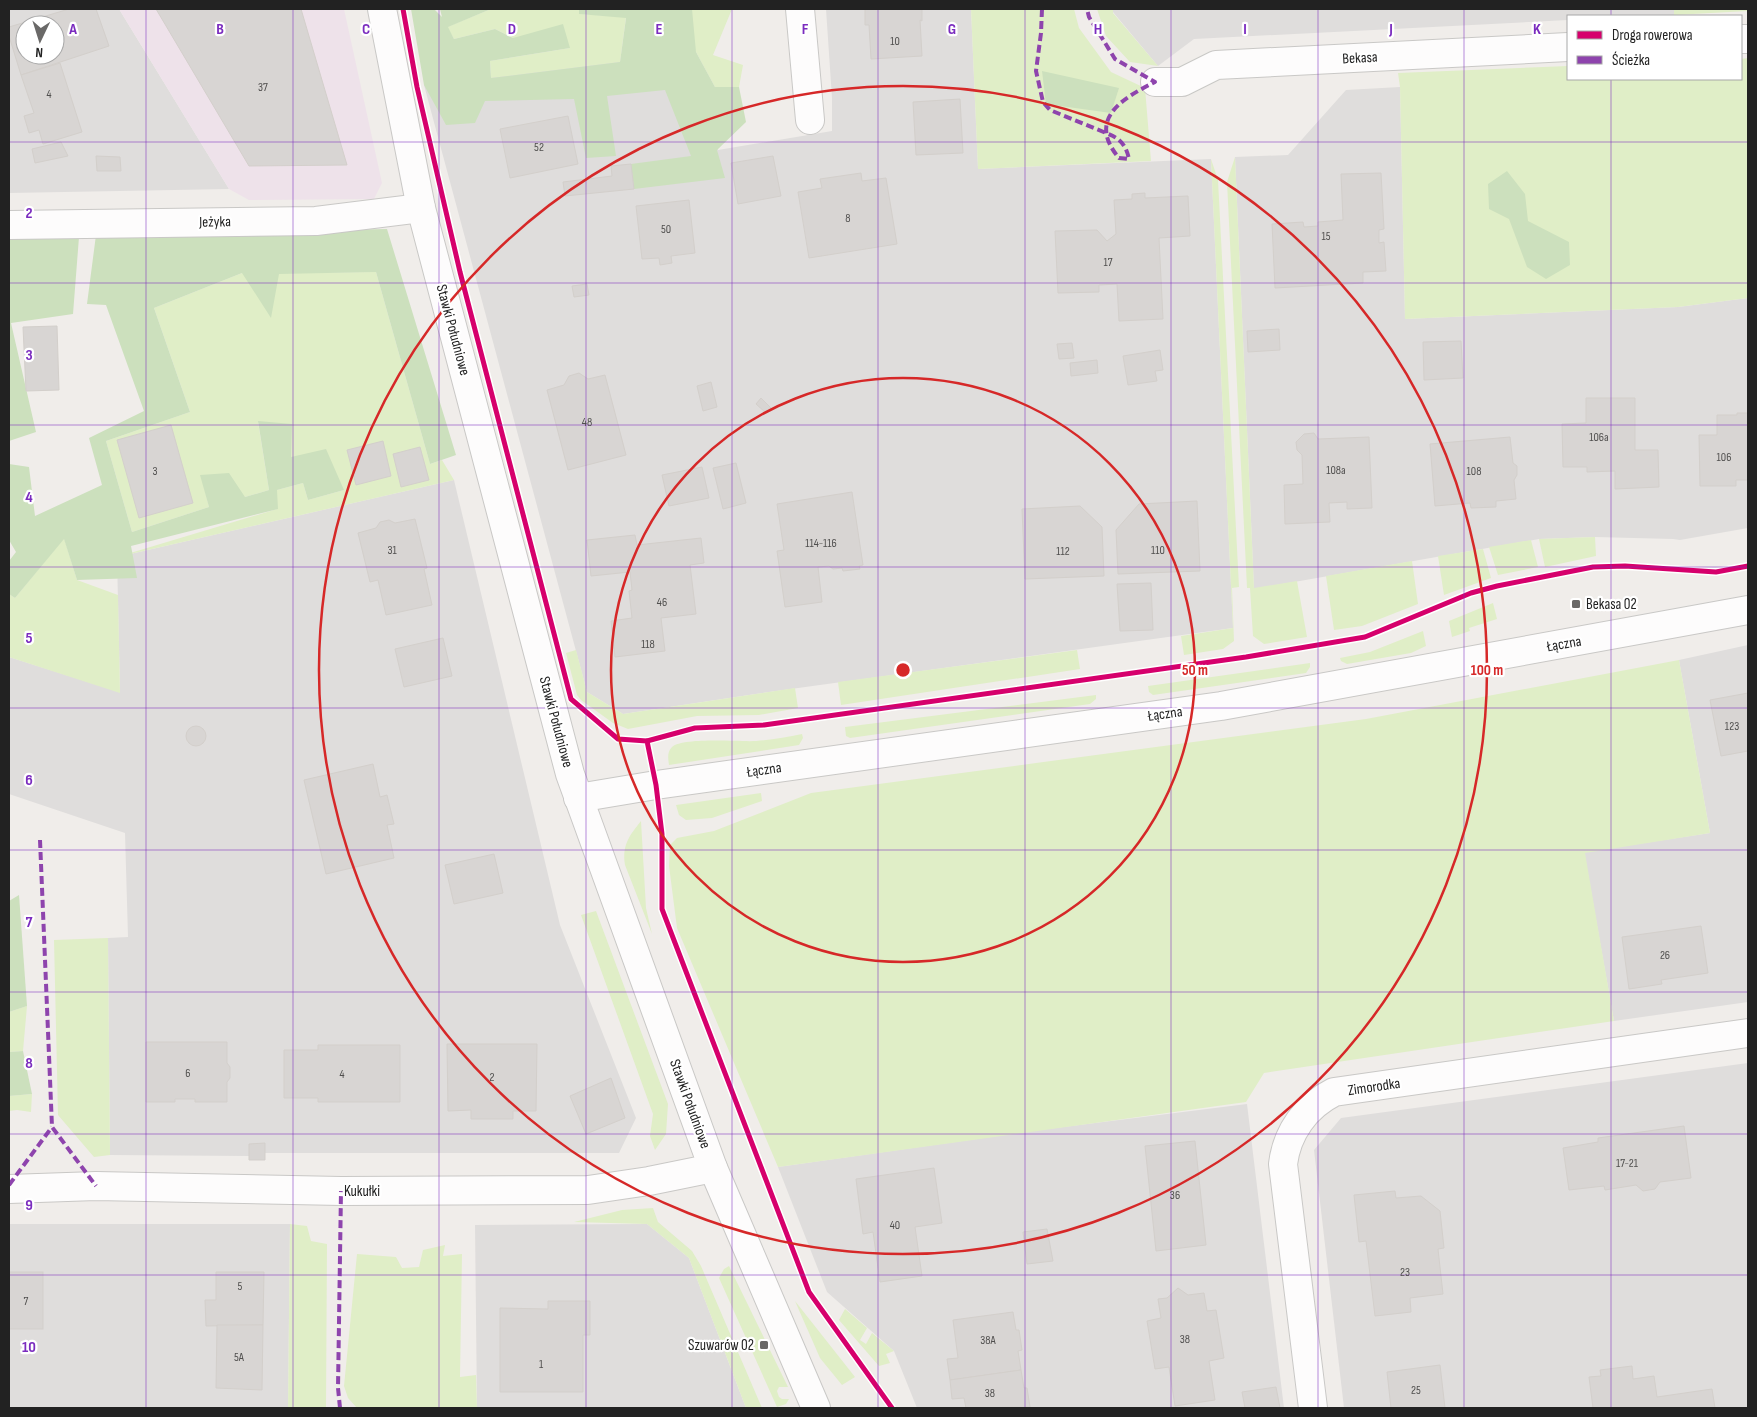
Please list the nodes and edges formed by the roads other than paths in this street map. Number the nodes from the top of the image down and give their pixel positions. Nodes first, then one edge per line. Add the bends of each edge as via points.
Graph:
1 (382, 9) edge
2 (800, 9) edge
3 (1567, 47) edge
4 (1155, 82) dead end
5 (810, 120) dead end
6 (421, 208) junction
7 (9, 225) edge
8 (1748, 610) edge
9 (578, 798) junction
10 (1748, 1033) edge
11 (713, 1168) junction
12 (9, 1188) edge
13 (816, 1408) edge
14 (1313, 1408) edge

1 - 6 street, Stawki Południowe
2 - 5 street
3 - 4 street, Bekasa via 1216,64 1182,82
6 - 7 street, Jeżyka via 316,221
6 - 9 street, Stawki Południowe
8 - 9 street, Łączna via 1221,706
9 - 11 street, Stawki Południowe
10 - 14 street, Zimorodka via 1334,1092 1308,1111 1288,1141 1283,1164
11 - 12 street, Kukułki via 588,1190
11 - 13 street, Stawki Południowe

